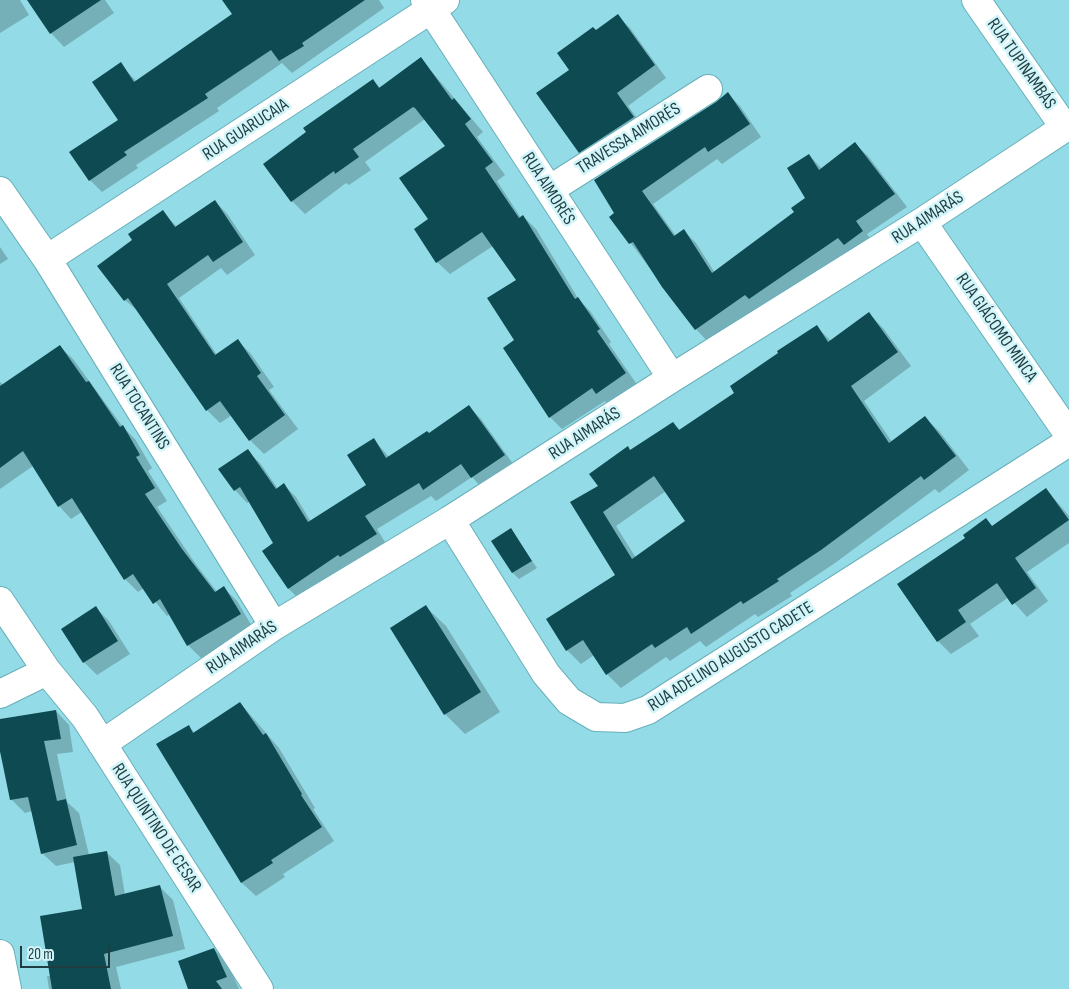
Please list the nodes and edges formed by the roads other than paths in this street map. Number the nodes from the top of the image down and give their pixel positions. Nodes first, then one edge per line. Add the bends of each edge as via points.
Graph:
1 (976, 0) edge
2 (434, 3) edge
3 (708, 89) dead end
4 (1067, 126) edge
5 (549, 190) junction
6 (0, 191) edge
7 (922, 222) junction
8 (47, 259) junction
9 (672, 378) junction
10 (1069, 435) edge
11 (1069, 442) edge
12 (450, 520) junction
13 (0, 601) edge
14 (274, 626) junction
15 (47, 671) junction
16 (0, 694) edge
17 (102, 744) junction
18 (0, 954) edge
19 (7, 989) edge
20 (259, 989) edge

1 - 4 street, RUA TUPINAMBÁS
2 - 5 street, RUA AIMORÉS
2 - 8 street, RUA GUARUCAIA
3 - 5 street, TRAVESSA AIMORÉS
4 - 7 street, RUA AIMARÁS
5 - 9 street, RUA AIMORÉS
6 - 8 street, RUA TOCANTINS
7 - 9 street, RUA AIMARÁS
7 - 10 street, RUA GIÁCOMO MINCA
8 - 14 street, RUA TOCANTINS
9 - 12 street, RUA AIMARÁS
11 - 12 street, RUA ADELINO AUGUSTO CADETE via 648,710 625,718 596,717 570,701 546,674
12 - 14 street, RUA AIMARÁS
13 - 15 street, RUA QUINTINO DE CESAR
14 - 17 street, RUA AIMARÁS
15 - 16 street
15 - 17 street, RUA QUINTINO DE CESAR via 85,717
17 - 20 street, RUA QUINTINO DE CESAR
18 - 19 street

